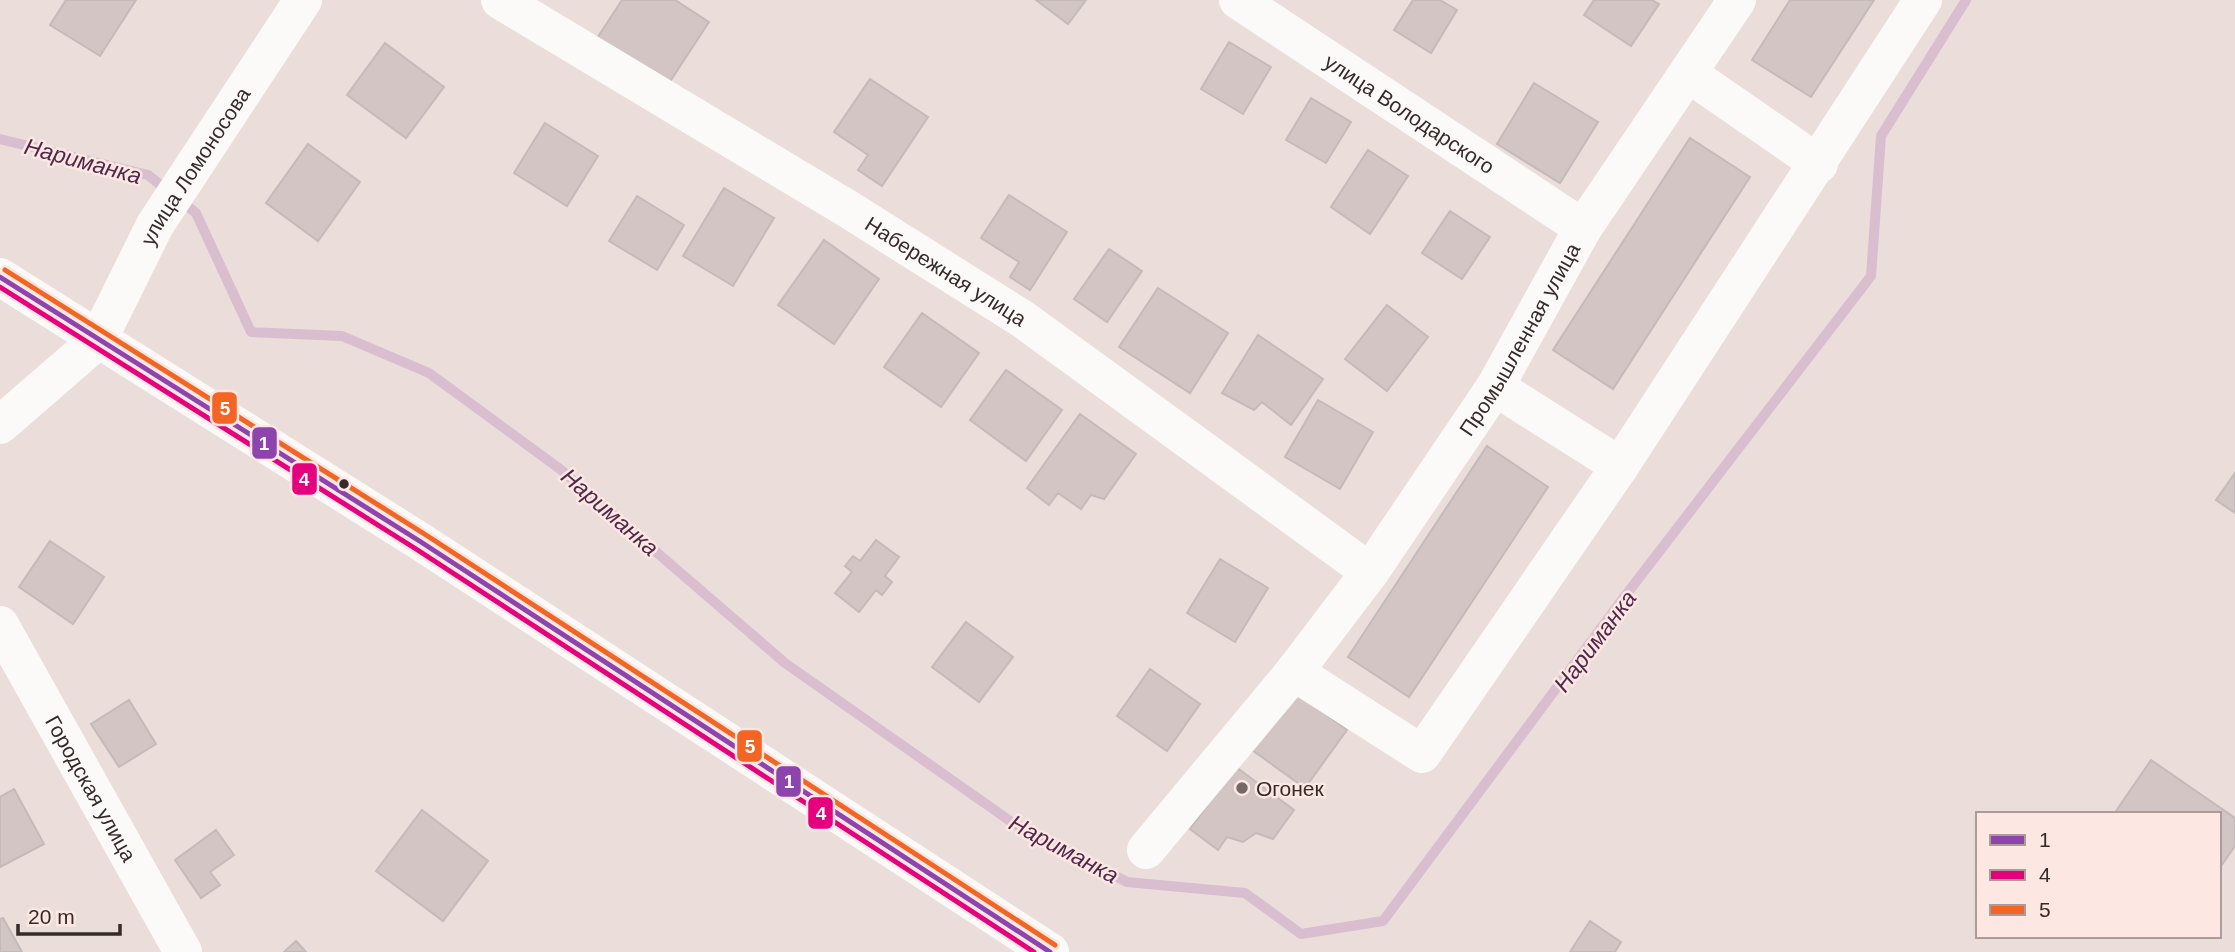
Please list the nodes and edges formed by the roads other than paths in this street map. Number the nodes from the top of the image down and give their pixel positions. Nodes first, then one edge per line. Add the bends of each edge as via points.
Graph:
1 (303, 0) edge
2 (500, 0) edge
3 (1238, 0) edge
4 (1737, 0) edge
5 (1923, 0) edge
6 (1689, 74) junction
7 (1819, 164) junction
8 (1583, 228) junction
9 (0, 276) edge
10 (98, 340) junction
11 (1494, 387) junction
12 (0, 425) edge
13 (1620, 466) junction
14 (1370, 572) junction
15 (0, 625) edge
16 (1294, 672) junction
17 (1146, 850) dead end
18 (183, 952) edge
19 (1050, 952) edge

1 - 10 street, улица Ломоносова via 155,225
2 - 14 street, Набережная улица via 1024,320
3 - 8 street, улица Володарского
4 - 6 street, Промышленная улица
5 - 7 street
6 - 7 street
6 - 8 street, Промышленная улица
7 - 13 street
8 - 11 street, Промышленная улица
9 - 10 street
10 - 12 street
10 - 19 street via 421,542
11 - 13 street
11 - 14 street, Промышленная улица
13 - 16 street via 1422,754
14 - 16 street, Промышленная улица
15 - 18 street, Городская улица
16 - 17 street, Промышленная улица

